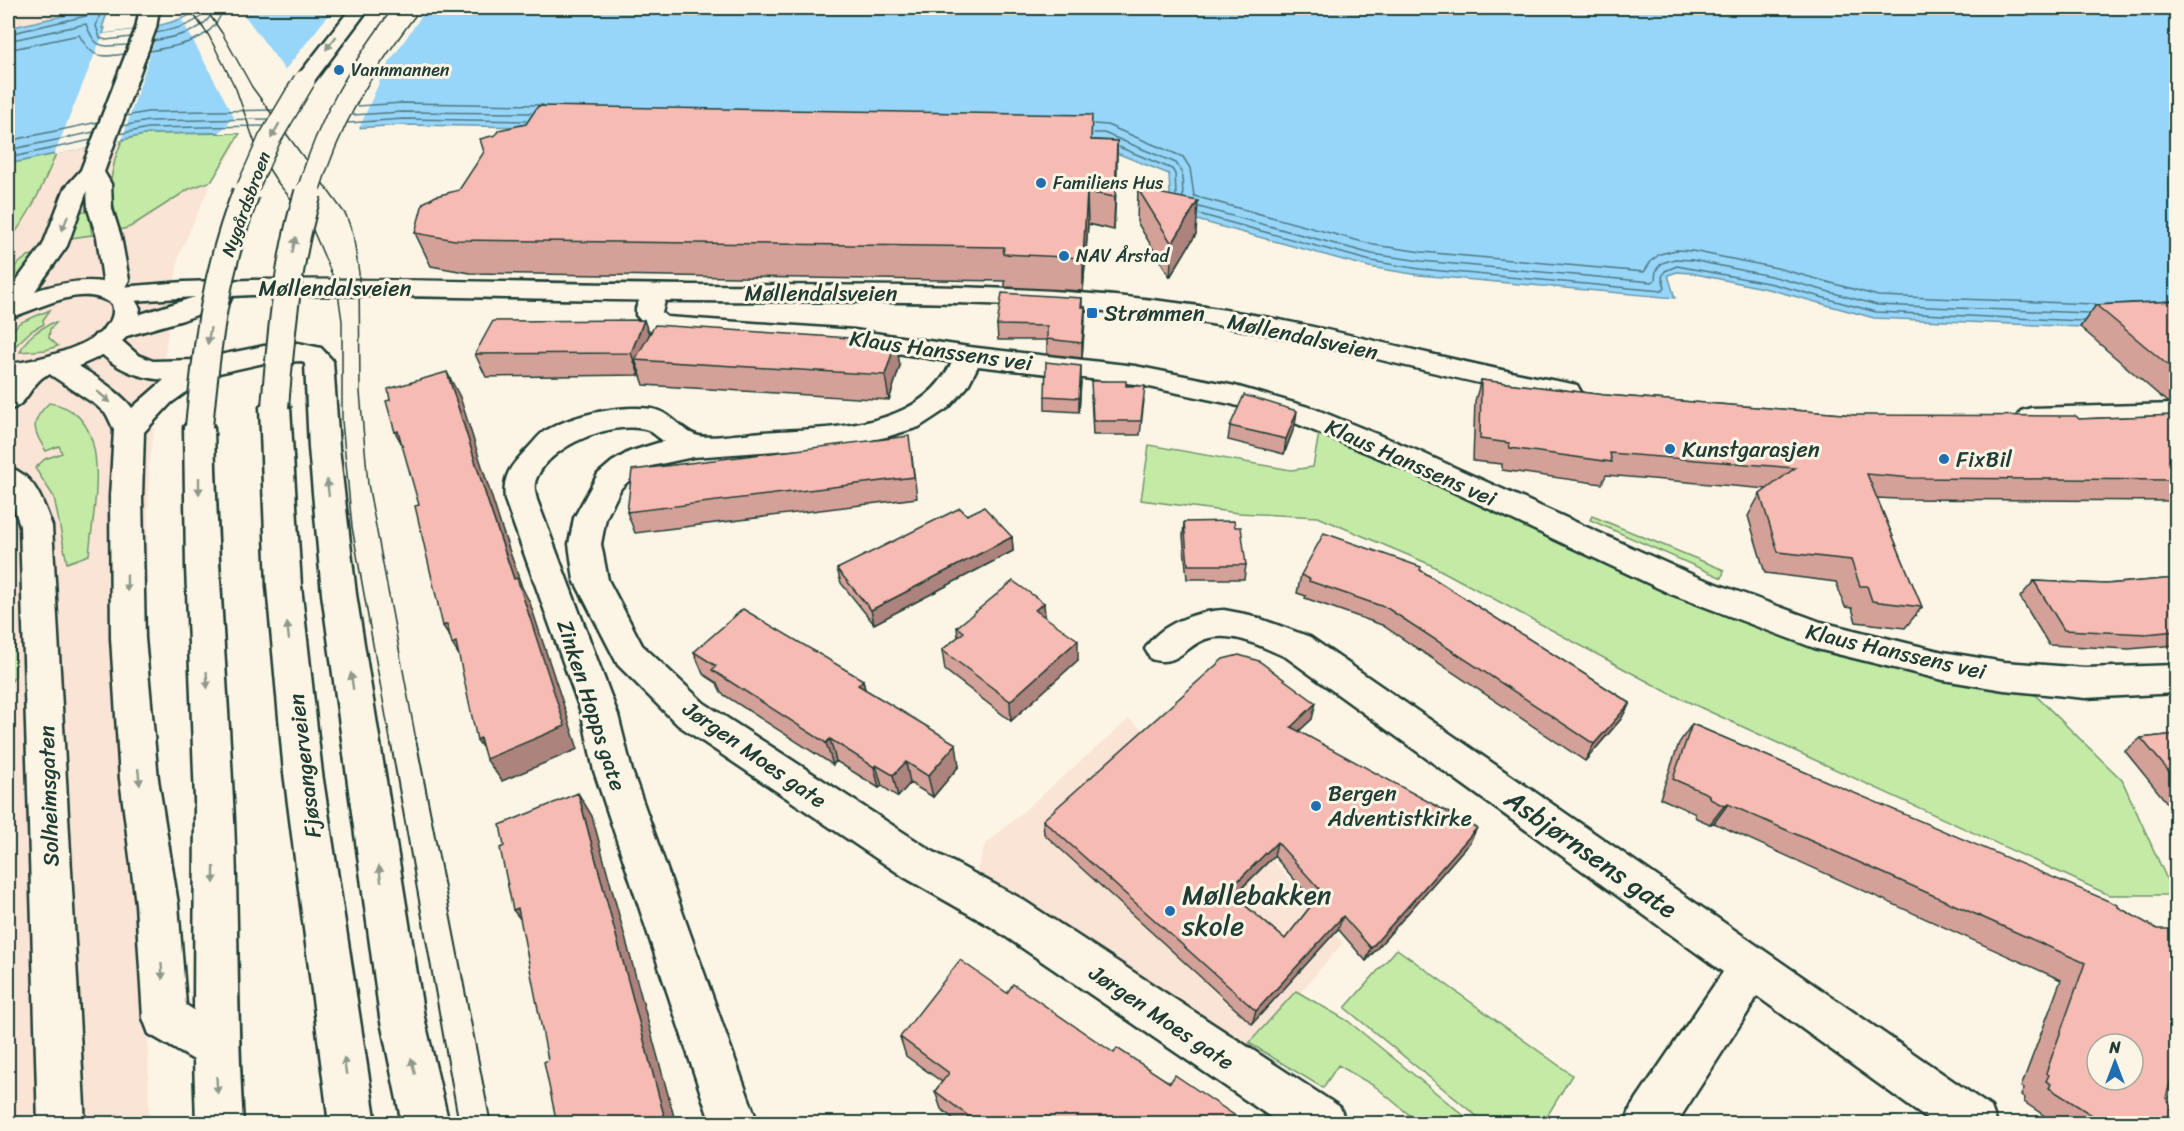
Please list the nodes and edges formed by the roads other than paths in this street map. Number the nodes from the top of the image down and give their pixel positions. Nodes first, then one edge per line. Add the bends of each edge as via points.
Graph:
1 (360, 8) edge
2 (407, 8) edge
3 (149, 14) edge
4 (92, 172) junction
5 (246, 289) junction
6 (113, 293) junction
7 (654, 293) junction
8 (8, 309) edge
9 (110, 336) junction
10 (969, 356) junction
11 (201, 369) junction
12 (32, 370) edge
13 (1588, 395) edge
14 (8, 401) edge
15 (2176, 414) edge
16 (2004, 417) edge
17 (129, 430) junction
18 (693, 447) junction
19 (8, 478) edge
20 (1163, 650) dead end
21 (2176, 679) edge
22 (1749, 965) junction
23 (214, 1047) junction
24 (62, 1124) edge
25 (220, 1124) edge
26 (354, 1124) edge
27 (426, 1124) edge
28 (735, 1124) edge
29 (1323, 1124) edge
30 (1648, 1124) edge
31 (1974, 1124) edge

1 -> 23 main road, Nygårdsbroen, bridge via 296,93 270,139 235,223 208,339 199,427 203,611 214,801
26 -> 2 main road, Fjøsangerveien, bridge via 303,773 284,586 275,407 281,325 302,211 328,134 350,91
3 - 4 main road
4 - 6 main road via 99,184 100,209 109,237 116,280
4 -> 8 main road via 77,188 55,246
5 - 6 main road, Møllendalsveien
5 - 7 main road, Møllendalsveien via 324,286
5 - 9 main road, Møllendalsveien
6 - 8 main road, Møllendalsveien via 84,289 62,292
6 - 9 main road via 127,309 122,323
7 - 10 main road, Klaus Hanssens vei via 649,315 660,325 854,338
7 - 13 main road, Møllendalsveien via 924,293 1123,304 1293,331 1498,381
9 - 11 main road via 136,366 157,370
9 - 12 main road, Møllendalsveien via 74,358
10 - 18 main road, Jørgen Moes gate via 957,381 938,401 909,420 841,436
10 - 21 main road, Klaus Hanssens vei via 1188,384 1305,416 1407,458 1683,585 1817,635 1943,666 2004,675 2085,683
11 - 17 main road via 161,394
27 -> 11 main road via 402,1017 339,594 319,361 310,354 293,351
12 - 14 main road
12 -> 17 main road via 106,398 119,410
15 - 16 main road
17 -> 23 main road via 128,638 139,779 157,904 165,1018
18 - 28 main road, Zinken Hopps gate via 652,419 617,419 555,438 524,472 519,486 600,715 613,771
18 - 29 main road, Jørgen Moes gate via 661,452 623,469 609,482 590,519 585,544 591,580 630,655 691,714 918,864 1005,912
19 - 24 main road, Solheimsgaten via 26,497 36,526
20 - 22 main road, Asbjørnsens gate via 1198,628 1219,624 1262,631 1298,647
22 - 30 main road via 1735,994
22 - 31 main road, Asbjørnsens gate
23 -> 25 main road

